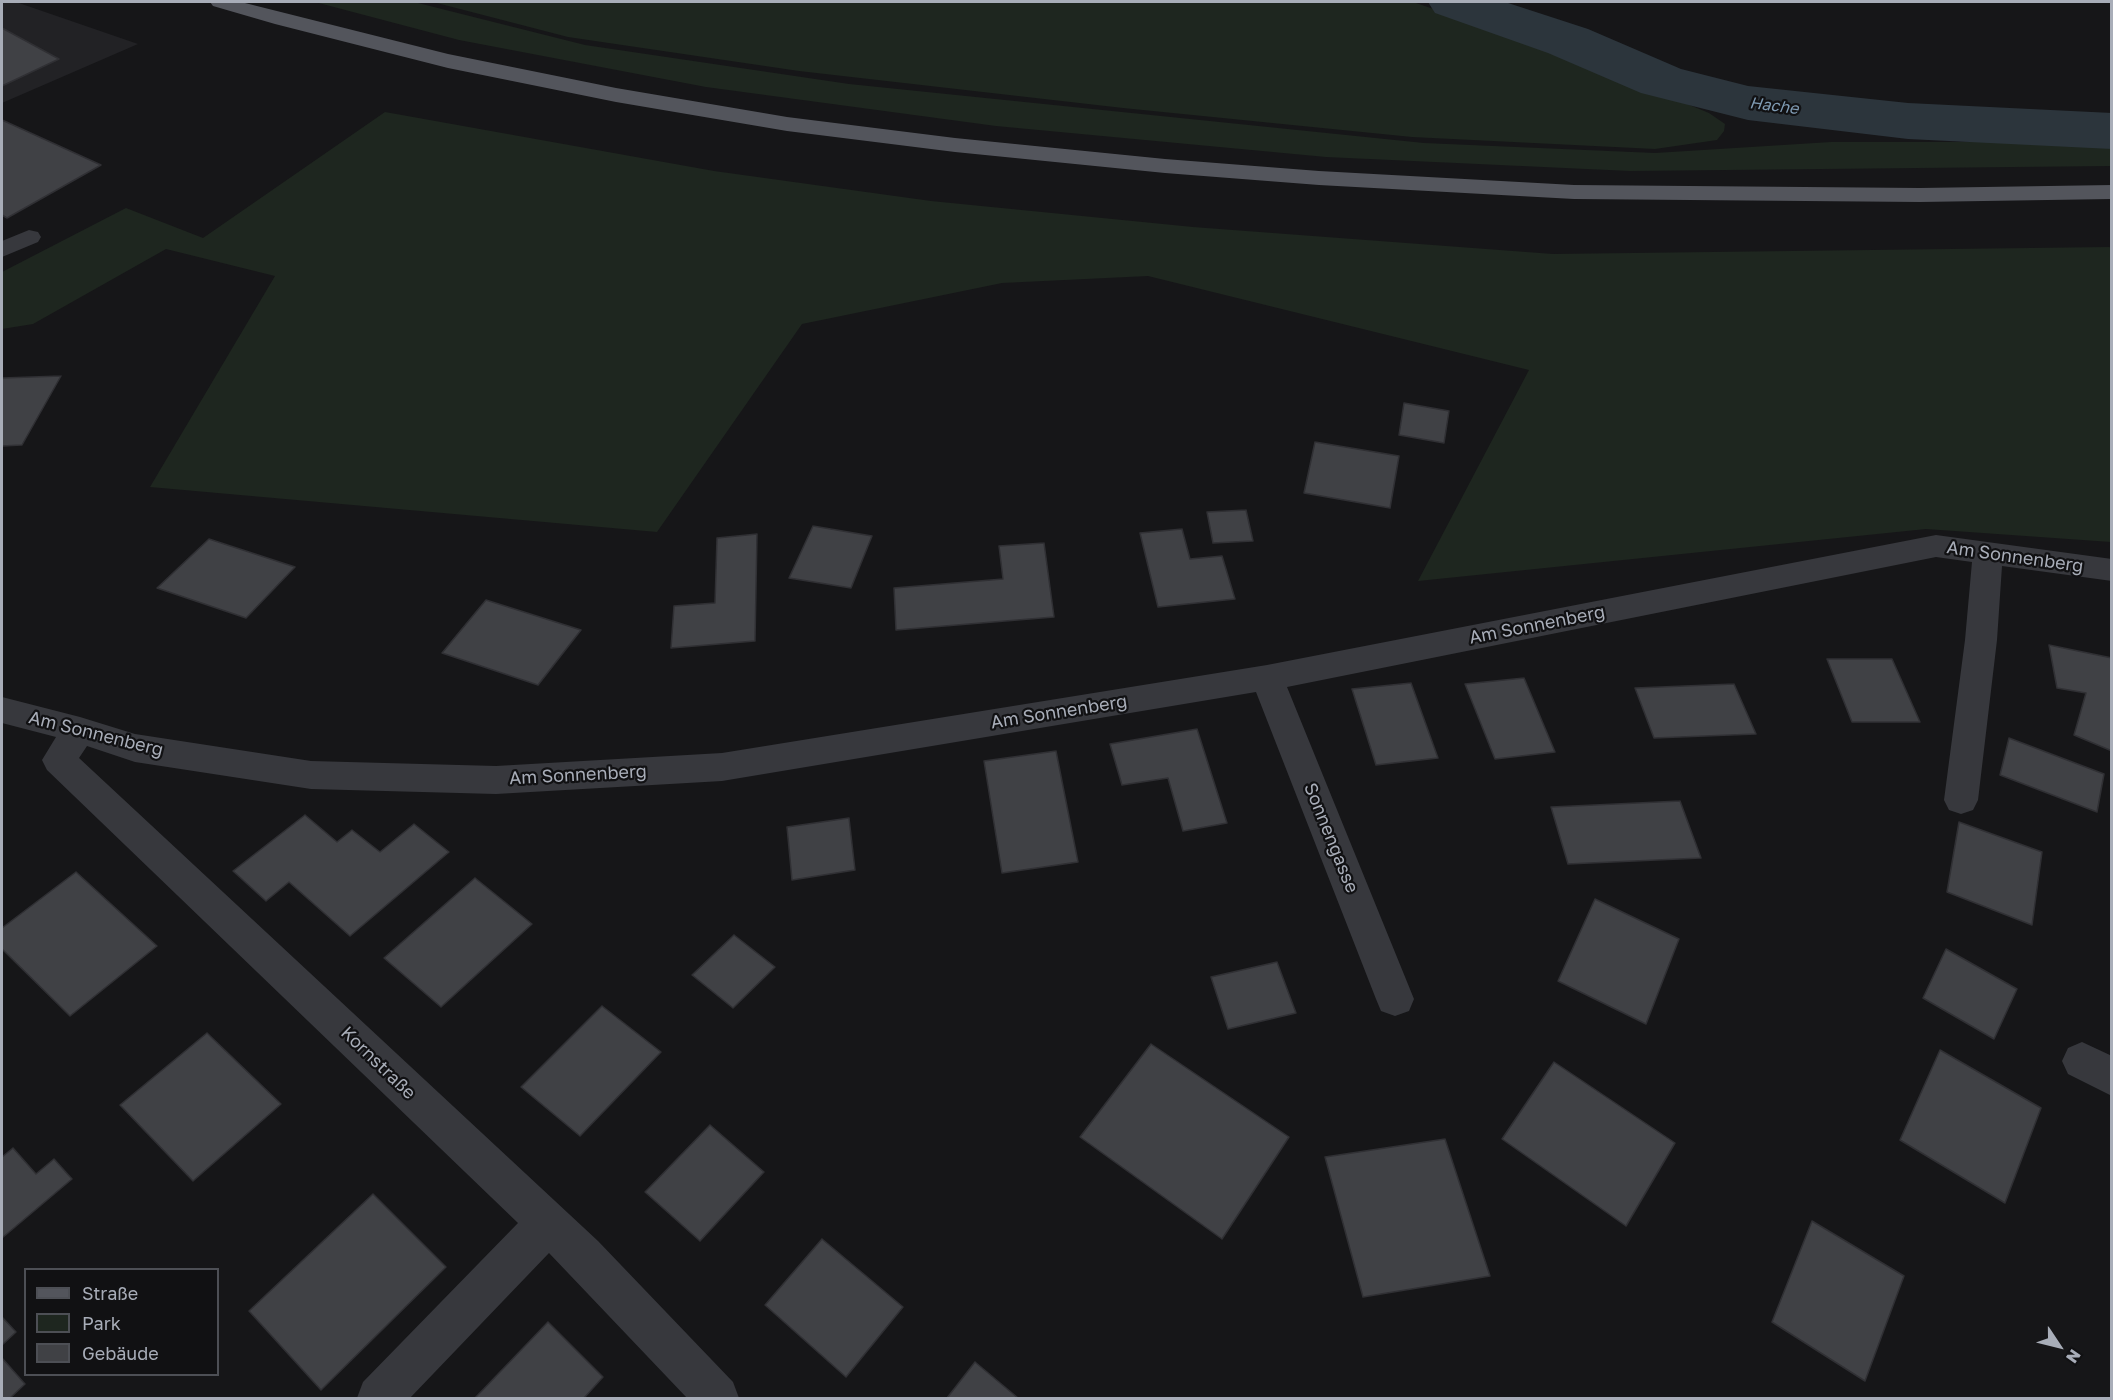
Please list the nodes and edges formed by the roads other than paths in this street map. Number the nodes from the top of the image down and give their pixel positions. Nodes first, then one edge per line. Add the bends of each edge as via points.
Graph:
1 (220, 2) edge
2 (2112, 192) edge
3 (2079, 193) junction
4 (2112, 207) edge
5 (29, 237) dead end
6 (2, 250) edge
7 (1988, 553) junction
8 (2112, 570) edge
9 (1267, 678) junction
10 (2, 710) edge
11 (80, 730) junction
12 (1961, 800) dead end
13 (1395, 999) dead end
14 (547, 1224) junction
15 (379, 1398) edge
16 (717, 1398) edge

1 - 3 main road via 448,61 616,95 787,124 1021,152 1319,178 1574,192
2 - 3 main road
3 - 4 main road
5 - 6 street
7 - 8 street, Am Sonnenberg
7 - 9 street, Am Sonnenberg via 1936,546
7 - 12 street
9 - 11 street, Am Sonnenberg via 722,767 496,780 312,775 135,748
9 - 13 street, Sonnengasse
10 - 11 street, Am Sonnenberg
11 - 14 street, Kornstraße via 59,760
14 - 15 street
14 - 16 street, Kornstraße via 583,1256

